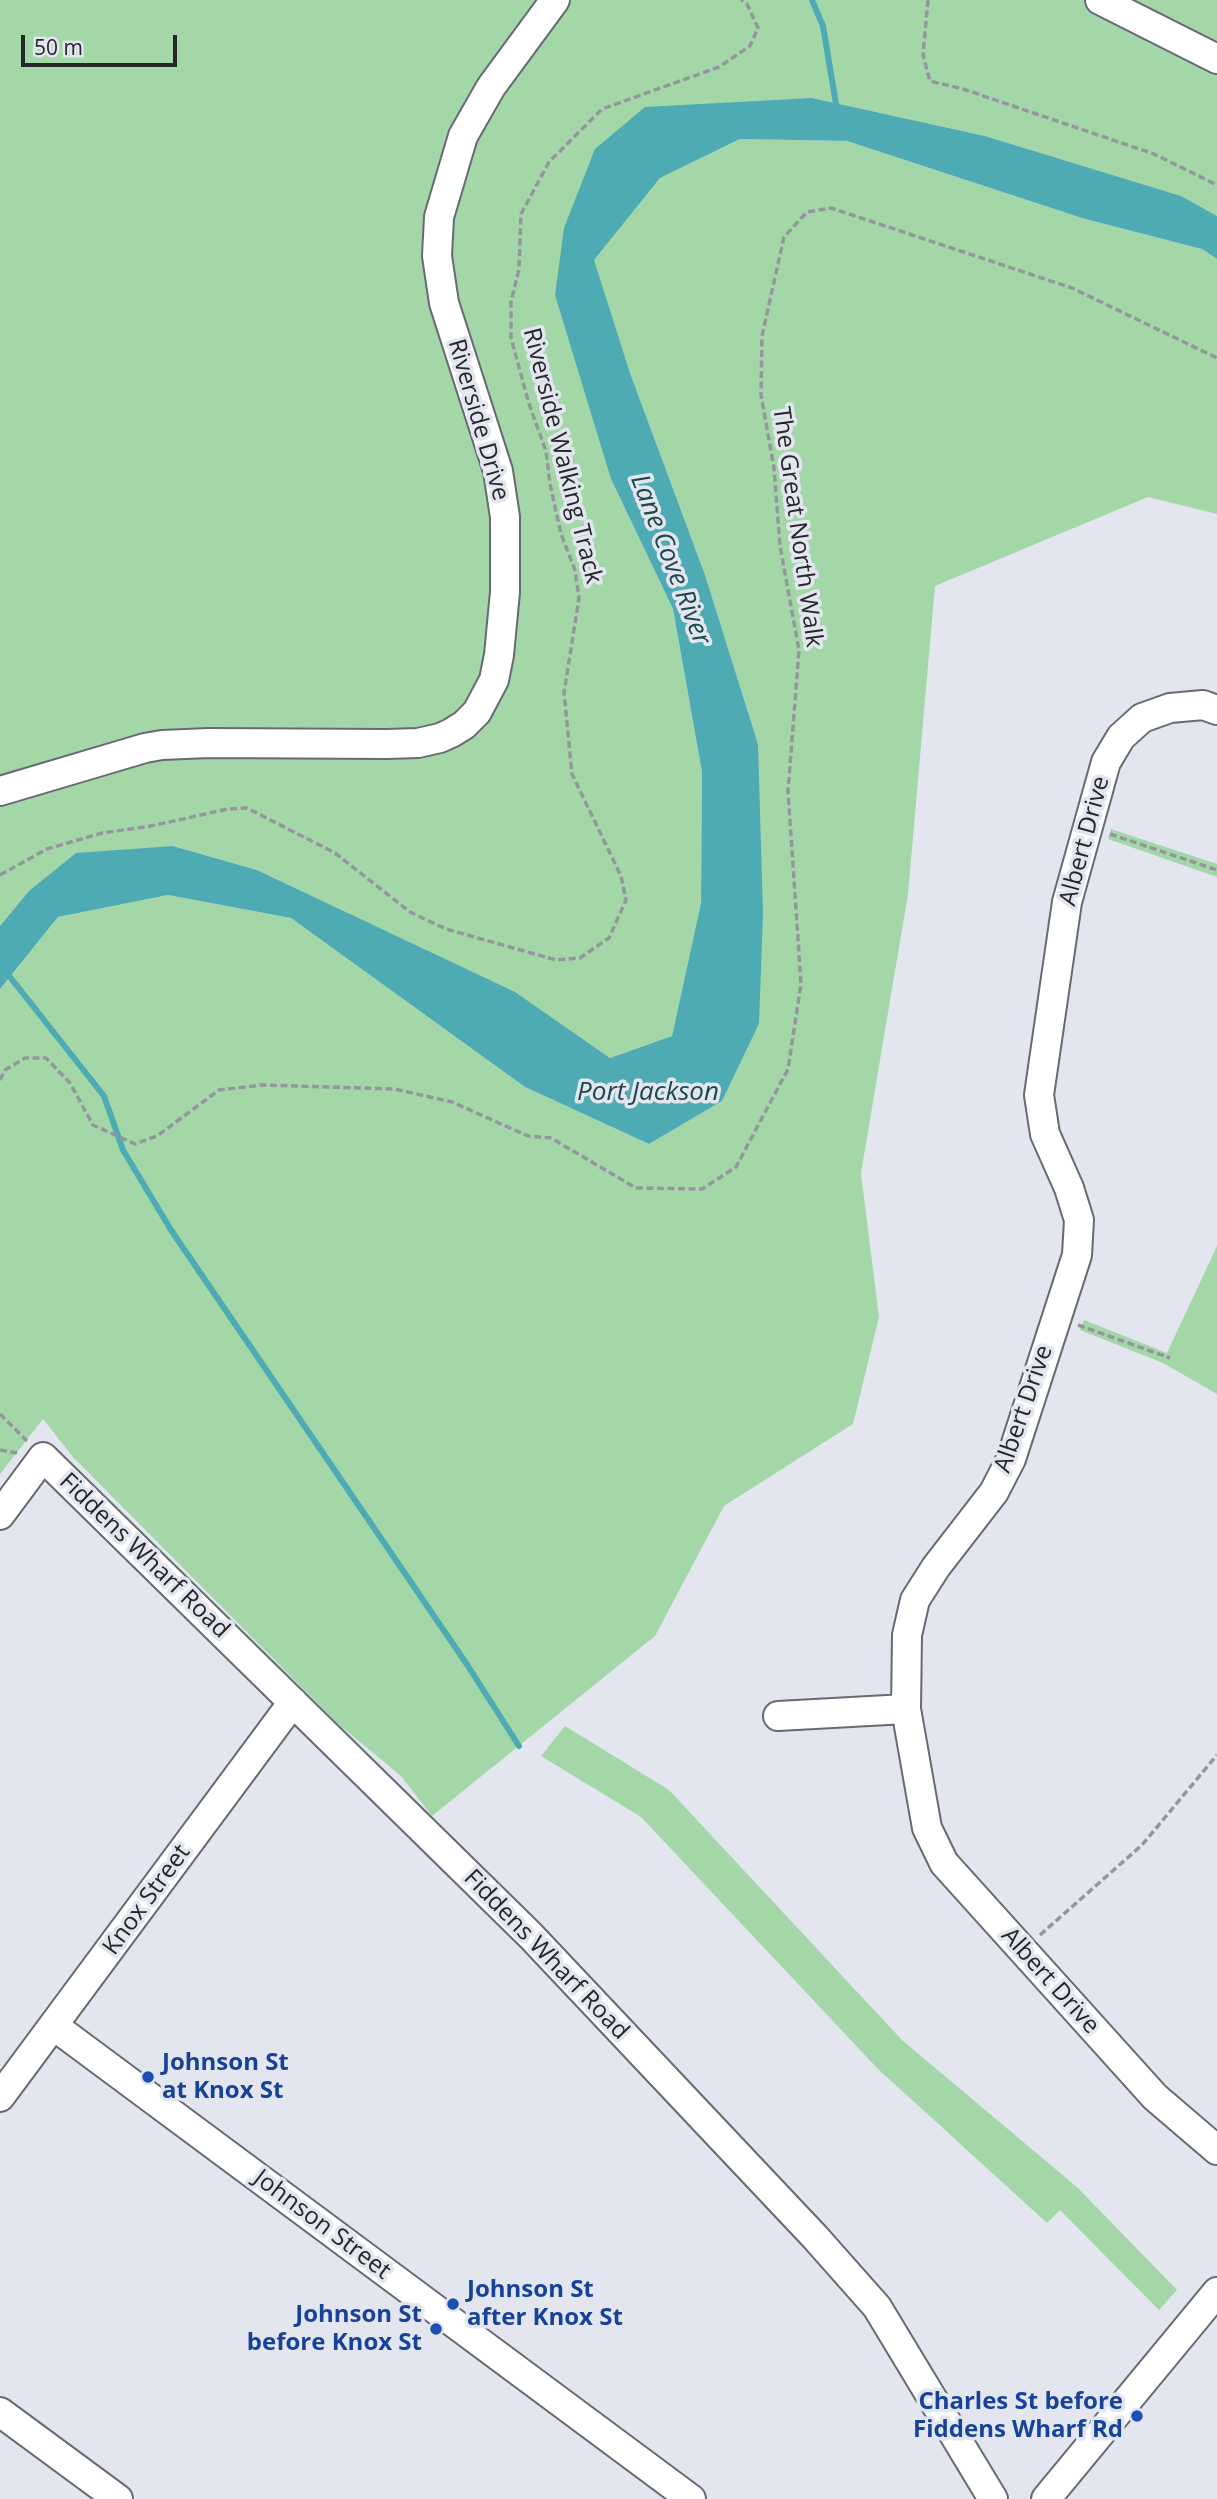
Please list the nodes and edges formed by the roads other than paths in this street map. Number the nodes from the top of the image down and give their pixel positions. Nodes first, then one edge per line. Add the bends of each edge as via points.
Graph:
1 (555, 0) edge
2 (1100, 0) edge
3 (1217, 59) edge
4 (1217, 710) edge
5 (0, 791) edge
6 (0, 1515) edge
7 (293, 1702) junction
8 (906, 1709) junction
9 (778, 1716) dead end
10 (54, 2026) junction
11 (0, 2098) edge
12 (1217, 2150) edge
13 (1217, 2292) edge
14 (0, 2412) edge
15 (118, 2499) edge
16 (691, 2499) edge
17 (993, 2499) edge
18 (1046, 2499) edge

1 - 5 street, Riverside Drive via 491,87 463,136 439,216 437,256 444,303 498,471 505,517 499,655 494,680 477,712 451,733 418,743 162,746
2 - 3 street
4 - 8 street, Albert Drive via 1203,705 1170,708 1142,718 1121,737 1106,762 1067,902 1039,1095 1045,1134 1079,1220 1077,1255 1005,1470 915,1600 907,1635
6 - 7 street, Fiddens Wharf Road via 43,1457
7 - 10 street, Knox Street
7 - 17 street, Fiddens Wharf Road via 531,1936 877,2307
8 - 9 street
8 - 12 street, Albert Drive via 927,1828 944,1863 1155,2097
10 - 11 street, Knox Street
10 - 16 street, Johnson Street
13 - 18 street
14 - 15 street

